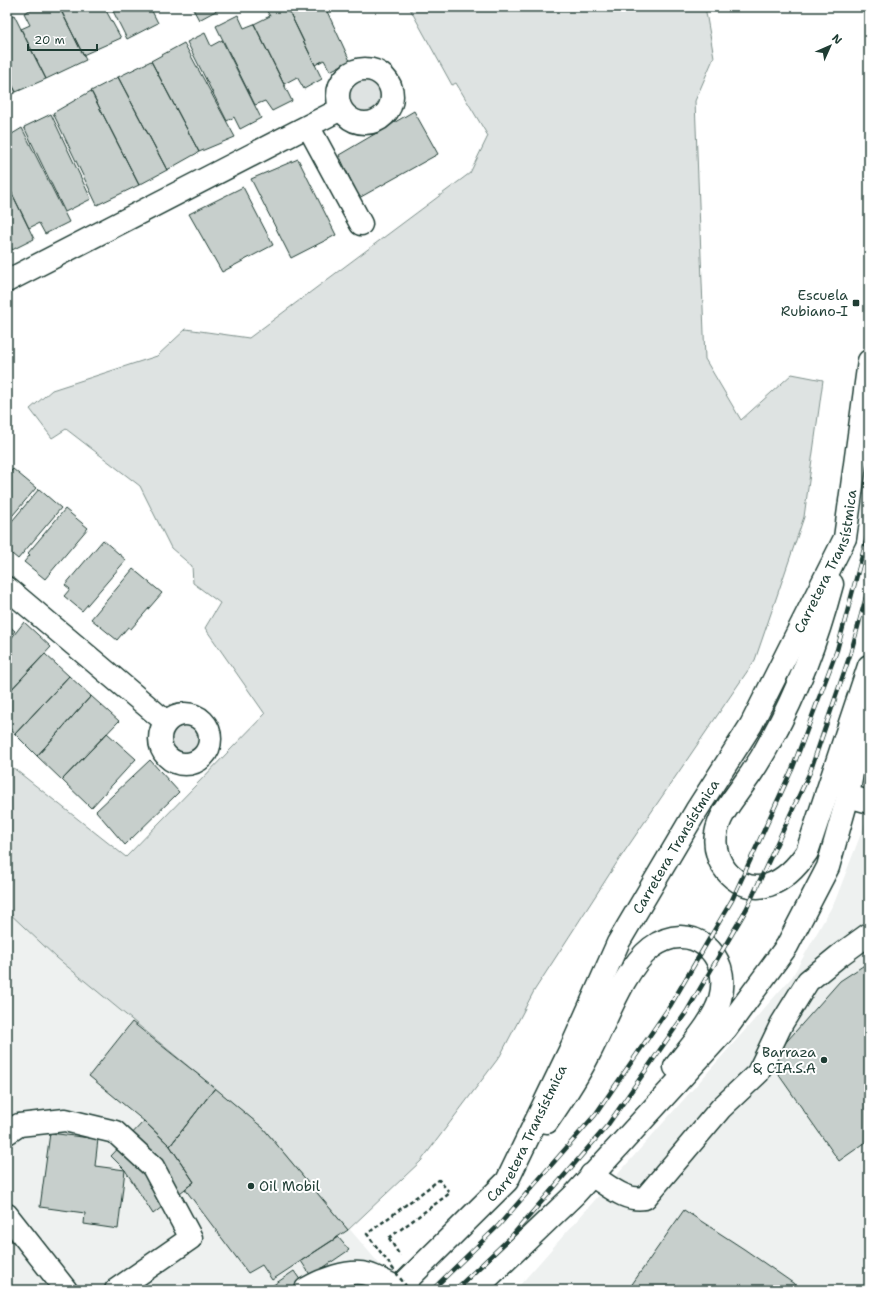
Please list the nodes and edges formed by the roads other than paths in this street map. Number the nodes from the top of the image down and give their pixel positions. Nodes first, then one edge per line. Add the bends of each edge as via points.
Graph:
1 (341, 109) dead end
2 (308, 126) junction
3 (361, 224) dead end
4 (7, 281) edge
5 (869, 361) edge
6 (845, 538) junction
7 (7, 588) edge
8 (869, 666) edge
9 (869, 690) edge
10 (166, 722) dead end
11 (848, 796) junction
12 (869, 802) edge
13 (869, 934) edge
14 (7, 1132) edge
15 (610, 1155) junction
16 (591, 1175) junction
17 (507, 1181) junction
18 (7, 1215) edge
19 (306, 1289) dead end
20 (401, 1289) edge
21 (66, 1290) edge
22 (116, 1290) edge
23 (475, 1290) edge

1 - 2 main road
2 - 3 main road
2 - 4 main road
5 - 6 main road, Carretera Transístmica
6 - 8 main road via 823,617 794,694 772,739 723,813 718,825 715,836 719,858 732,878 742,885 753,887 776,882 797,867 807,852
6 - 17 main road, Carretera Transístmica via 751,725 696,811 618,943
7 - 10 main road
9 - 11 main road
11 - 12 main road
11 - 15 main road via 828,867 788,946 726,1029
13 - 16 main road via 808,982 782,1023 758,1073 721,1108 645,1198 636,1200 626,1197
14 - 22 main road via 18,1125 65,1120 115,1132 153,1167 191,1238
15 - 16 main road
15 - 17 main road via 720,1001 724,980 721,968 708,947 696,940 685,937 662,940 642,956 617,998 576,1080
16 - 23 main road via 574,1195
17 - 20 main road, Carretera Transístmica
18 - 21 main road
19 - 20 main road via 320,1281 346,1274 366,1274

